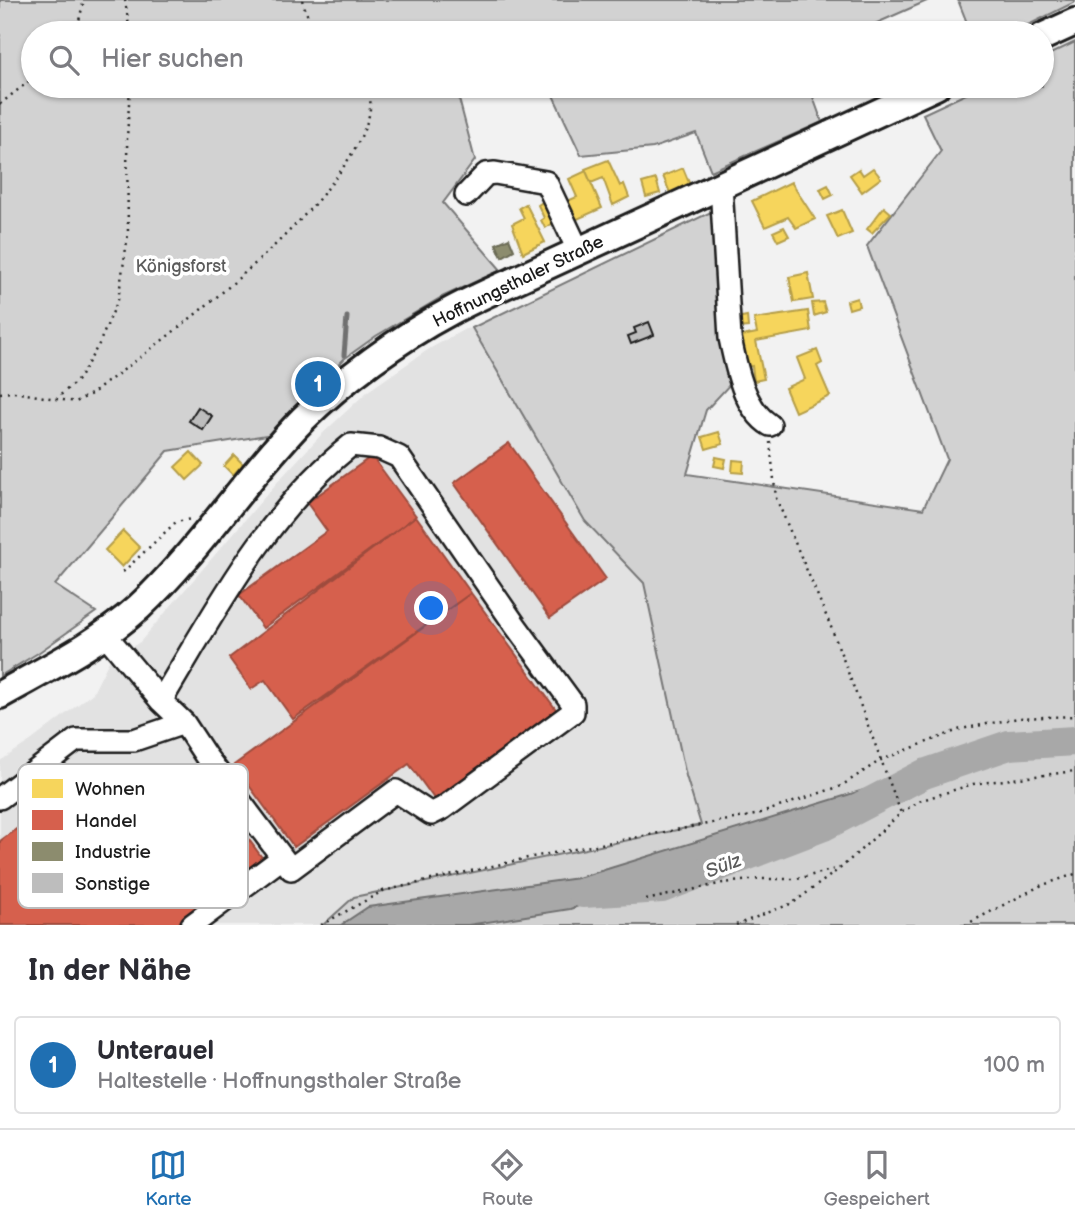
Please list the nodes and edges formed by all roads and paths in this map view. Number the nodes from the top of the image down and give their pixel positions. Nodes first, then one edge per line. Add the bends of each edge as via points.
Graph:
1 (84, 0) edge
2 (125, 0) edge
3 (302, 0) edge
4 (79, 21) edge
5 (128, 21) edge
6 (313, 21) edge
7 (1075, 22) edge
8 (1054, 32) edge
9 (21, 87) edge
10 (129, 98) edge
11 (371, 98) edge
12 (910, 98) edge
13 (0, 104) edge
14 (721, 185) junction
15 (466, 195) dead end
16 (578, 250) junction
17 (0, 393) edge
18 (56, 399) junction
19 (770, 425) joint
20 (221, 517) junction
21 (123, 572) dead end
22 (105, 634) junction
23 (0, 695) edge
24 (161, 701) junction
25 (1075, 716) edge
26 (184, 723) junction
27 (881, 760) junction
28 (44, 764) edge
29 (214, 764) edge
30 (1075, 771) edge
31 (18, 784) edge
32 (0, 797) edge
33 (248, 811) edge
34 (901, 813) junction
35 (282, 858) junction
36 (842, 867) junction
37 (1075, 874) edge
38 (248, 883) edge
39 (646, 900) dead end
40 (215, 908) edge
41 (192, 925) edge
42 (321, 925) edge
43 (736, 925) edge
44 (965, 925) edge

1 - 4 path
2 - 5 path
3 - 6 path
7 - 8 main road
9 - 13 path
10 - 18 path via 128,235 118,300 79,379
11 - 18 path via 369,117 351,157 295,224 202,308 93,393 76,402
12 - 14 main road, Hoffnungsthaler Straße
14 - 16 main road, Hoffnungsthaler Straße
14 - 19 lane via 730,338 753,408
15 - 16 lane via 486,174 545,182
16 - 20 main road, Hoffnungsthaler Straße via 448,312 377,358 304,419
17 - 18 path
19 - 27 path via 776,498
20 - 21 path via 176,522
20 - 22 main road, Hoffnungsthaler Straße via 167,578
22 - 23 main road, Hoffnungsthaler Straße
22 - 24 lane
24 - 26 lane
24 - 35 lane via 247,557 323,467 351,445 399,457 573,704 573,712 443,808 431,814 396,791 291,869
25 - 27 path via 1018,718 961,729
26 - 28 lane via 134,740 76,740
26 - 29 lane
27 - 34 path
27 - 42 path via 841,786 755,815 531,857 383,891
30 - 34 path via 973,784 919,801
31 - 32 lane
33 - 35 lane
34 - 36 path
35 - 38 lane
36 - 39 path via 797,879 723,883
36 - 43 path via 793,903
37 - 44 path via 1040,886
40 - 41 lane

